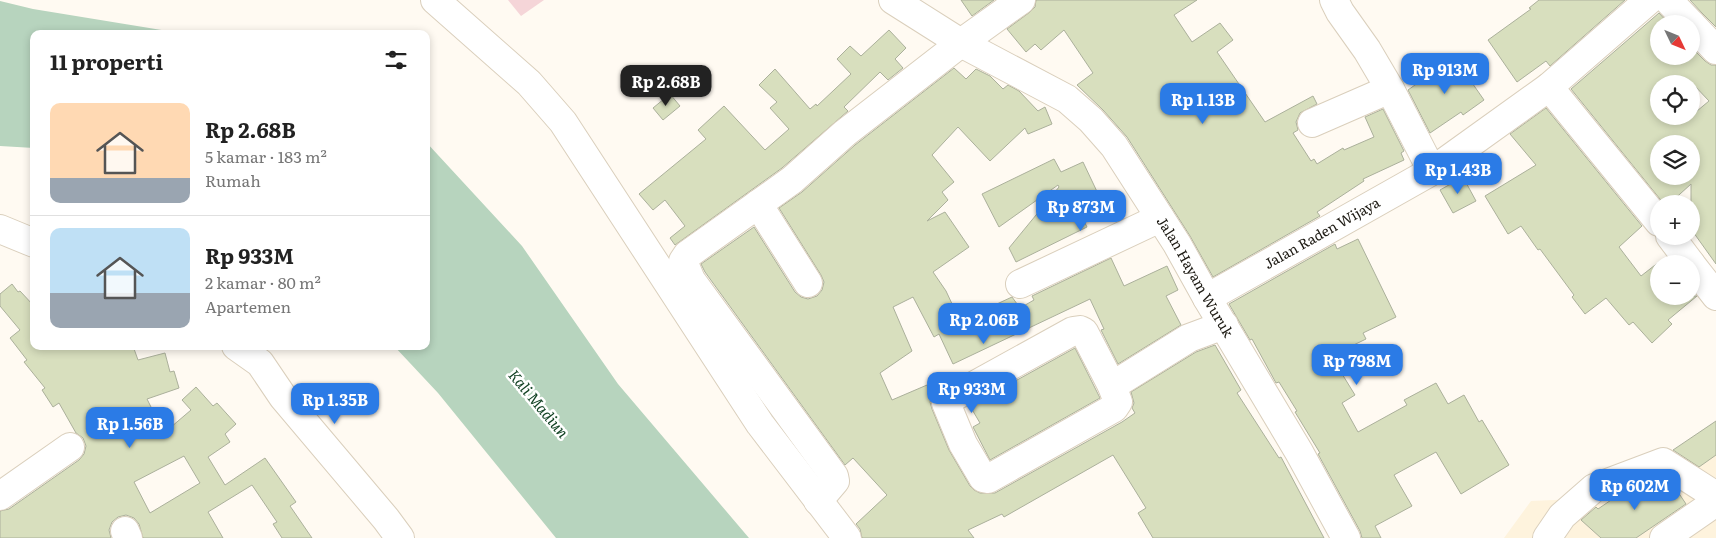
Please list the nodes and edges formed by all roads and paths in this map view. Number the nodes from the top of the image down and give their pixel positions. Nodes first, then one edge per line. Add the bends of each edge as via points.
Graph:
1 (435, 0) edge
2 (893, 0) edge
3 (1021, 0) edge
4 (1334, 0) edge
5 (1649, 0) edge
6 (1668, 0) edge
7 (1682, 15) edge
8 (1700, 33) edge
9 (961, 43) junction
10 (1716, 50) edge
11 (1549, 86) junction
12 (1390, 89) junction
13 (1312, 123) dead end
14 (1432, 170) junction
15 (758, 204) junction
16 (1650, 211) edge
17 (1160, 218) junction
18 (0, 229) edge
19 (30, 241) edge
20 (1700, 276) edge
21 (808, 283) dead end
22 (1020, 284) dead end
23 (1716, 296) edge
24 (1207, 298) junction
25 (1224, 325) junction
26 (242, 350) edge
27 (1112, 386) junction
28 (70, 447) dead end
29 (0, 496) edge
30 (1716, 496) edge
31 (818, 501) junction
32 (1716, 502) edge
33 (400, 538) edge
34 (847, 538) edge
35 (1346, 538) edge
36 (1547, 538) edge
37 (1664, 538) edge

1 - 31 street via 529,83 563,122 760,424
2 - 9 street, Jalan Hayam Wuruk
3 - 9 street
4 - 12 street
5 - 11 street, Jalan Raden Wijaya
6 - 7 street
8 - 10 street
9 - 15 street
9 - 17 street, Jalan Hayam Wuruk via 1067,100 1091,120 1114,146
11 - 14 street, Jalan Raden Wijaya
11 - 16 street
12 - 13 street
12 - 14 street
14 - 24 street, Jalan Raden Wijaya
15 - 21 street
15 - 31 street via 687,255 683,263 691,280 834,476 835,482
17 - 22 street
17 - 24 street, Jalan Hayam Wuruk
18 - 19 street
20 - 23 street
24 - 25 street, Jalan Hayam Wuruk
25 - 27 street via 1189,338
25 - 35 street, Jalan Hayam Wuruk
26 - 33 street via 260,363 283,397
27 - 27 street via 1118,402 1114,408 988,480 980,475 963,444 946,403 1080,330
28 - 29 street
30 - 36 street via 1663,462 1594,488 1562,516
31 - 34 street
32 - 37 street

